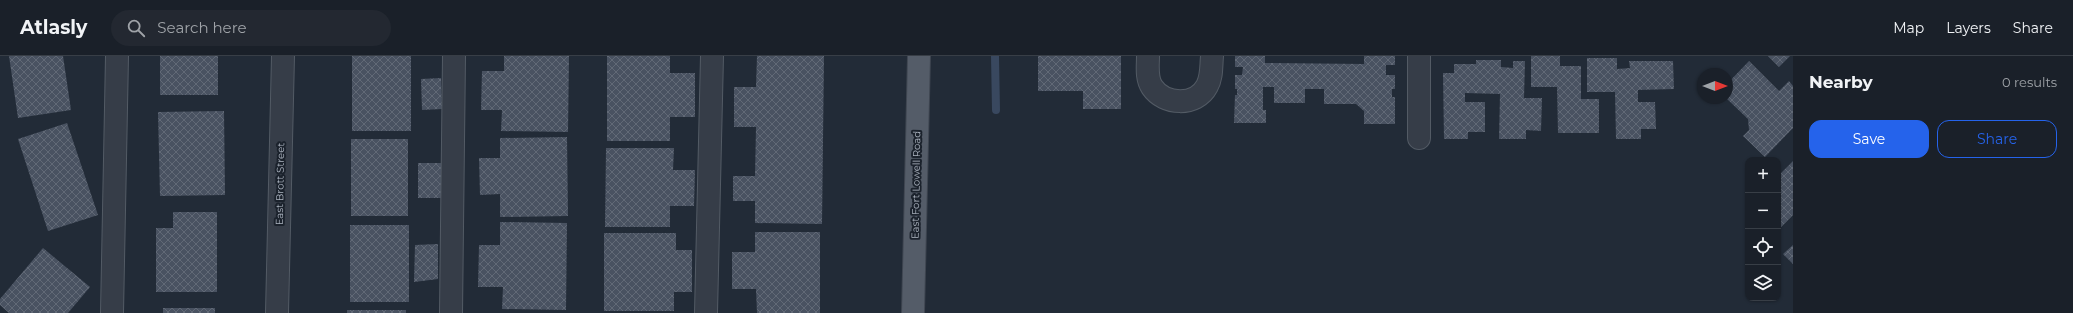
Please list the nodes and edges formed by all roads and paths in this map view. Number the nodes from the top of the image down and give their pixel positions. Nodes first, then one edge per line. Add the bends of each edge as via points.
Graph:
1 (117, 56) edge
2 (283, 56) edge
3 (454, 56) edge
4 (712, 56) edge
5 (919, 56) edge
6 (1148, 56) edge
7 (1212, 56) edge
8 (1419, 56) edge
9 (1419, 138) dead end
10 (112, 313) edge
11 (277, 313) edge
12 (451, 313) edge
13 (706, 313) edge
14 (913, 313) edge

1 - 10 street
2 - 11 street, East Brott Street
3 - 12 street
4 - 13 street
5 - 14 main road, East Fort Lowell Road
6 - 7 street via 1151,86 1159,95 1180,102 1199,95 1206,88 1211,76
8 - 9 street

